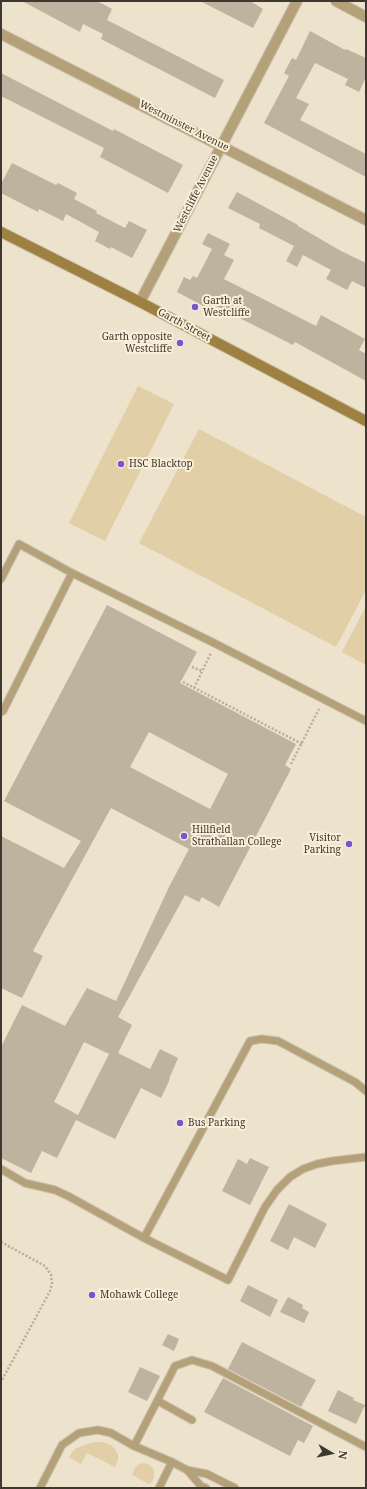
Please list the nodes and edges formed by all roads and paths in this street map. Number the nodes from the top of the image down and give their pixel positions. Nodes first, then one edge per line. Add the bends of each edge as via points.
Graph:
1 (297, 1) edge
2 (336, 1) edge
3 (366, 17) edge
4 (1, 34) edge
5 (221, 146) junction
6 (366, 220) edge
7 (1, 232) edge
8 (140, 302) junction
9 (366, 421) edge
10 (72, 573) junction
11 (1, 579) edge
12 (216, 644) junction
13 (192, 667) dead end
14 (202, 672) junction
15 (183, 682) dead end
16 (194, 688) junction
17 (324, 700) junction
18 (1, 712) edge
19 (366, 722) edge
20 (302, 744) junction
21 (292, 764) dead end
22 (366, 1091) edge
23 (366, 1158) edge
24 (1, 1169) edge
25 (144, 1238) junction
26 (1, 1242) edge
27 (1, 1382) edge
28 (158, 1401) junction
29 (192, 1420) dead end
30 (134, 1446) junction
31 (366, 1447) edge
32 (172, 1462) junction
33 (187, 1470) junction
34 (40, 1488) edge
35 (159, 1488) edge
36 (206, 1488) edge
37 (235, 1488) edge

1 - 5 street, Westcliffe Avenue
2 - 3 street
4 - 5 street, Westminster Avenue
5 - 6 street, Westminster Avenue
5 - 8 street, Westcliffe Avenue
7 - 8 main road, Garth Street
8 - 9 main road, Garth Street
10 - 11 lane via 19,544
10 - 12 lane
10 - 18 lane
12 - 14 path
12 - 17 lane
13 - 14 path
14 - 16 path
15 - 16 path
16 - 20 path
17 - 19 lane
17 - 20 path
20 - 21 path
22 - 25 lane via 356,1082 278,1041 250,1041
23 - 25 lane via 317,1164 290,1177 265,1207 228,1280
24 - 25 lane via 25,1183 68,1196
26 - 27 path via 45,1266 51,1275 52,1283
28 - 29 lane
28 - 30 lane
28 - 31 lane via 176,1366 192,1360 212,1366
30 - 32 lane
30 - 34 lane via 111,1433 98,1430 79,1433 62,1446
32 - 33 lane
32 - 35 lane
33 - 36 lane
33 - 37 lane via 207,1474

